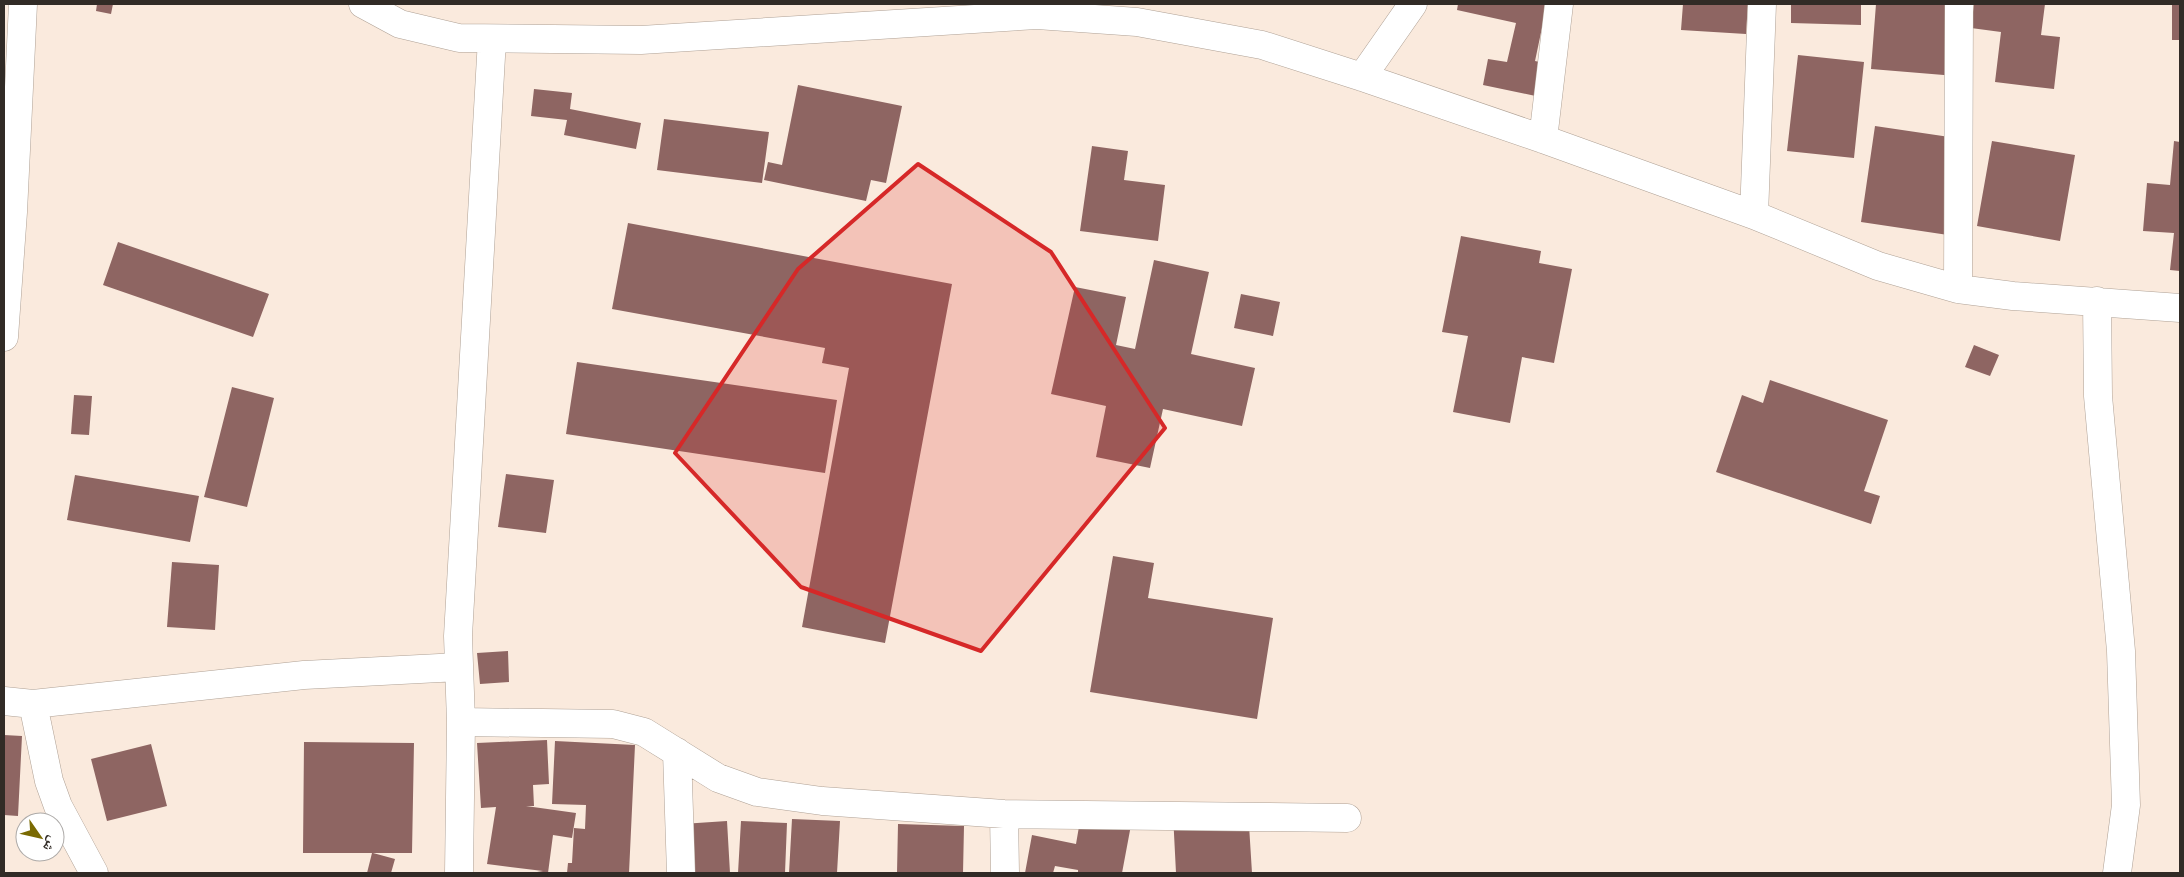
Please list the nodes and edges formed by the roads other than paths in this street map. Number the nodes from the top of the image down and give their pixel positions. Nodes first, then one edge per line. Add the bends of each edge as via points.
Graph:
1 (23, 4) edge
2 (363, 4) edge
3 (1413, 4) edge
4 (1559, 4) edge
5 (1762, 4) edge
6 (1959, 4) edge
7 (492, 39) junction
8 (1362, 77) junction
9 (1543, 139) junction
10 (8, 210) edge
11 (1754, 215) junction
12 (1958, 289) junction
13 (2097, 301) junction
14 (2180, 308) edge
15 (4, 337) edge
16 (459, 667) junction
17 (4, 701) edge
18 (33, 704) junction
19 (461, 722) junction
20 (678, 752) junction
21 (1004, 814) junction
22 (1347, 818) dead end
23 (94, 873) edge
24 (459, 873) edge
25 (681, 873) edge
26 (1005, 873) edge
27 (2117, 873) edge

1 - 10 street
2 - 7 street via 400,24 459,38
3 - 8 street
4 - 9 street
5 - 11 street
6 - 12 street
7 - 8 street via 641,40 1037,15 1137,22 1262,45
7 - 16 street via 458,626
8 - 9 street
9 - 11 street
10 - 15 street
11 - 12 street via 1878,266
12 - 13 street
13 - 14 street
13 - 27 street via 2098,396 2122,661 2126,805
16 - 18 street via 304,675
16 - 19 street
17 - 18 street
18 - 23 street via 55,798
19 - 20 street via 613,724 644,732
19 - 24 street
20 - 21 street via 718,778 757,792 822,801
20 - 25 street
21 - 22 street
21 - 26 street

